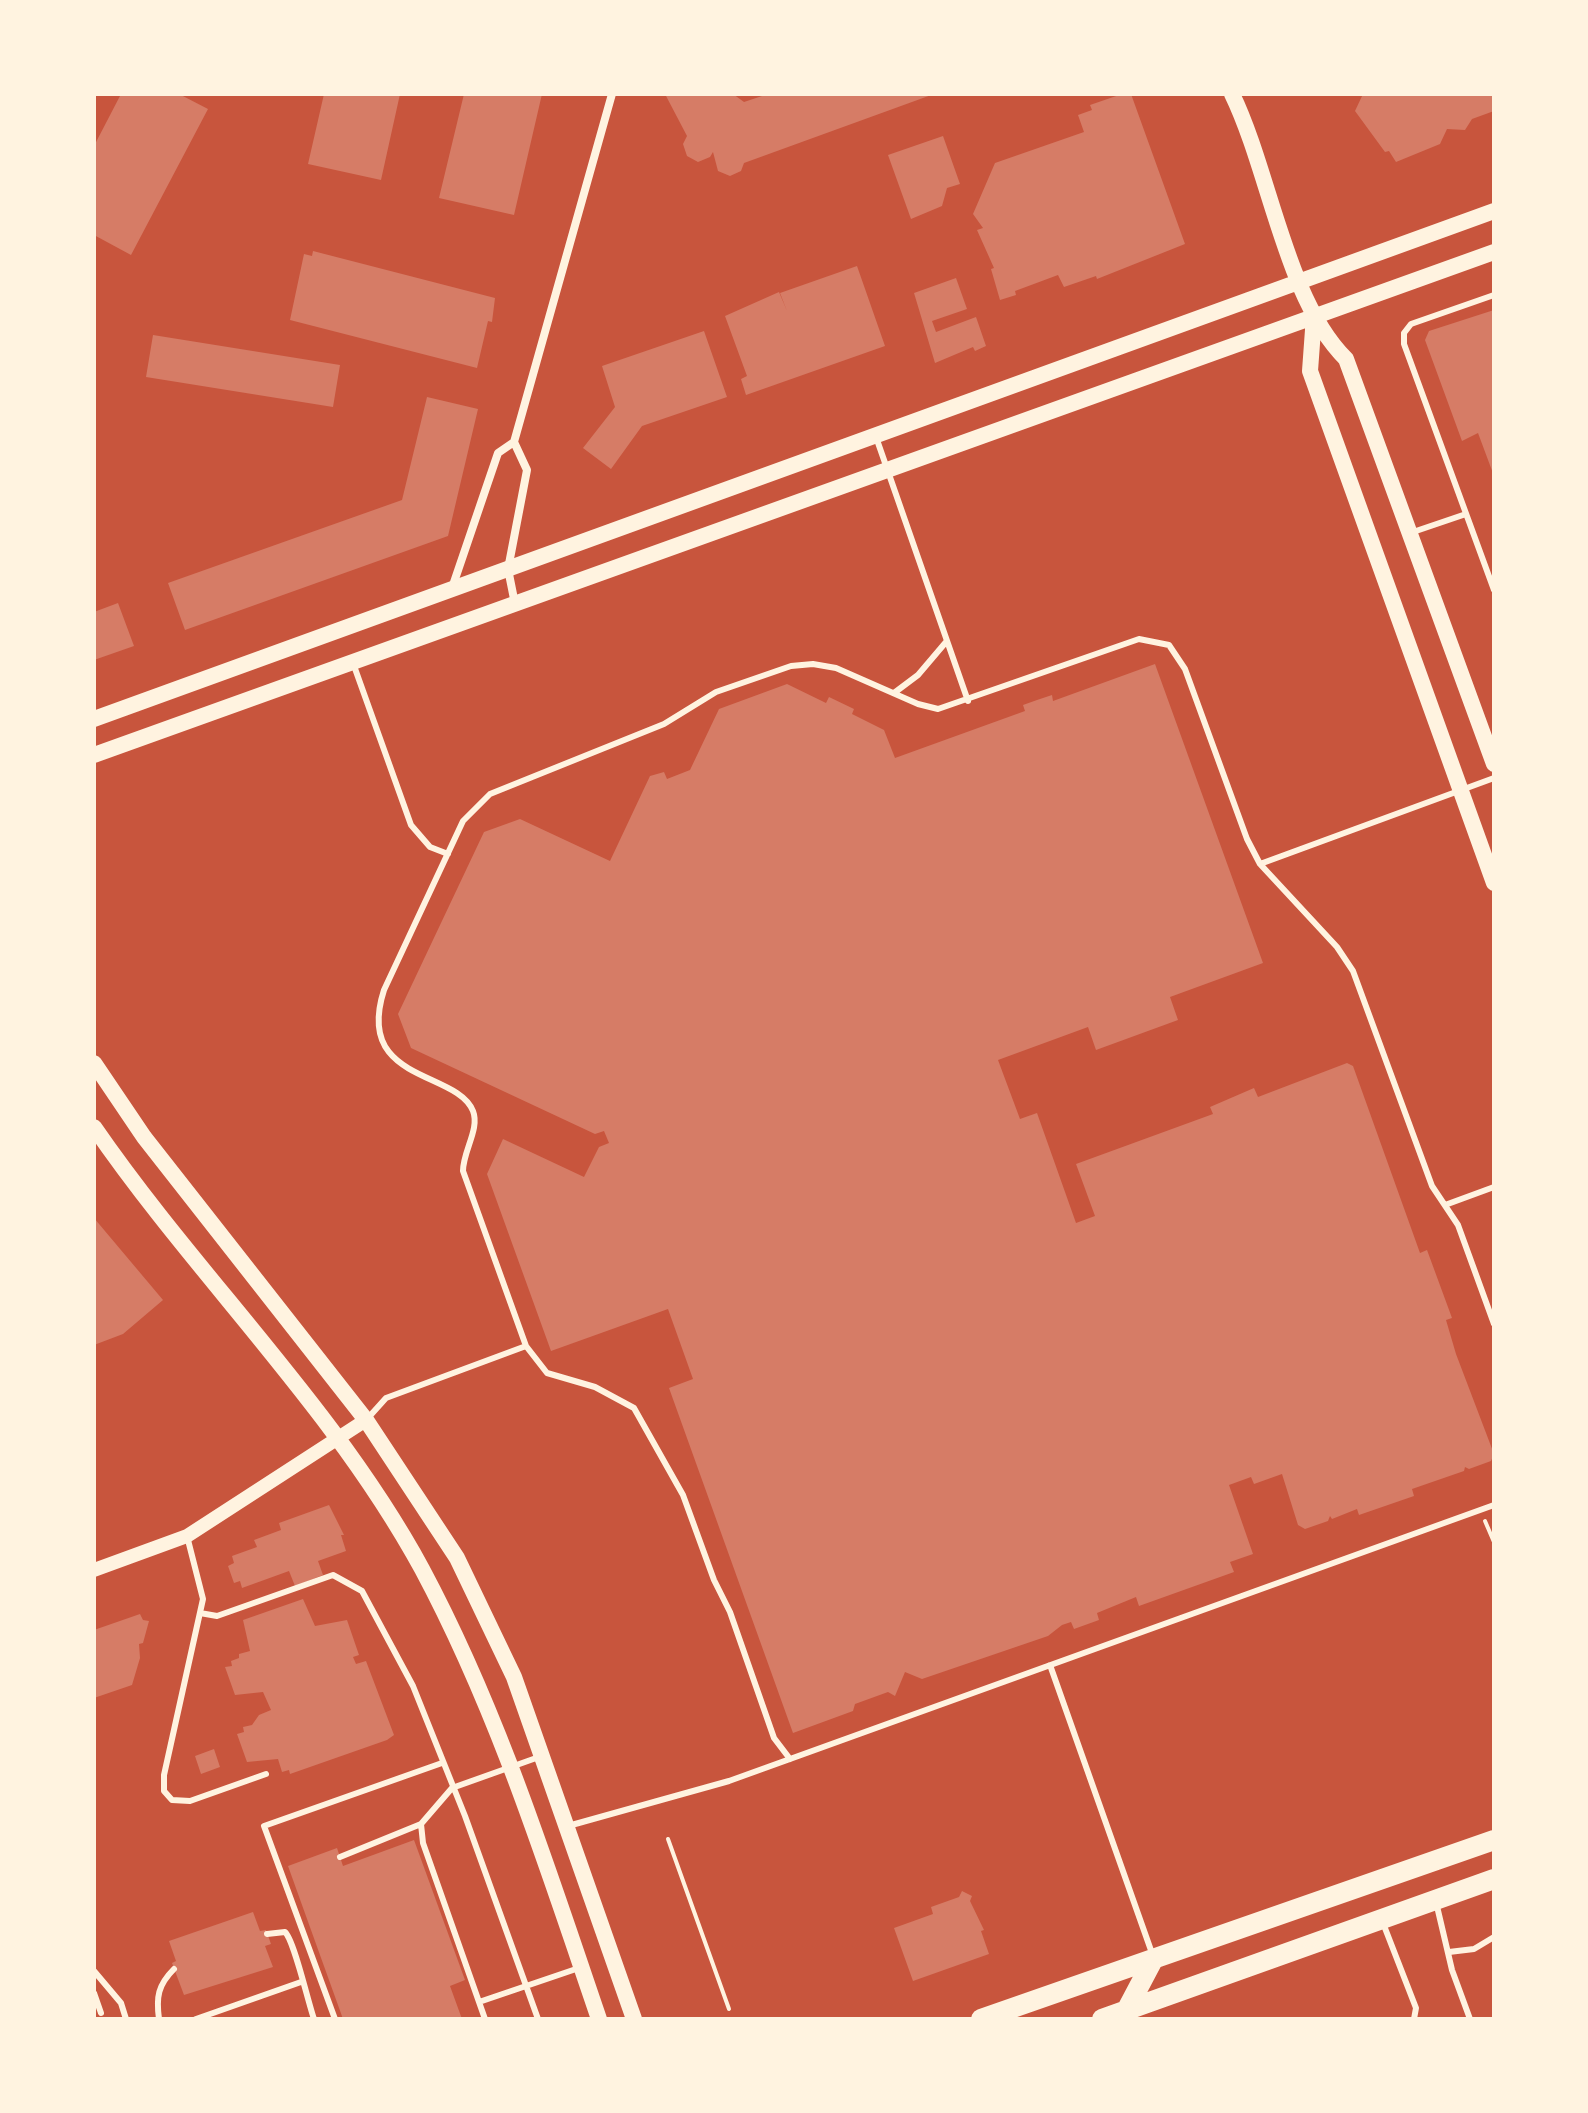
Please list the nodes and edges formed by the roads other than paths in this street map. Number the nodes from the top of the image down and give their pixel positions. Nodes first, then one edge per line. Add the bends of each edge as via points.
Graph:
1 (612, 94) edge
2 (1232, 94) edge
3 (1494, 211) edge
4 (1494, 252) edge
5 (1300, 283) junction
6 (1494, 295) edge
7 (1314, 314) junction
8 (876, 437) junction
9 (514, 442) junction
10 (885, 471) junction
11 (1466, 514) junction
12 (1409, 533) junction
13 (508, 569) junction
14 (452, 589) junction
15 (1494, 590) edge
16 (516, 605) junction
17 (946, 642) junction
18 (353, 663) junction
19 (894, 693) junction
20 (968, 701) junction
21 (94, 719) edge
22 (94, 755) edge
23 (1494, 764) edge
24 (1494, 778) edge
25 (1461, 790) junction
26 (448, 854) junction
27 (1260, 864) junction
28 (1494, 883) edge
29 (94, 1063) edge
30 (94, 1127) edge
31 (1494, 1187) edge
32 (1445, 1205) junction
33 (1494, 1324) edge
34 (526, 1346) junction
35 (366, 1420) junction
36 (338, 1439) junction
37 (1494, 1505) edge
38 (187, 1536) junction
39 (94, 1570) edge
40 (200, 1613) junction
41 (1050, 1665) junction
42 (542, 1755) junction
43 (790, 1759) junction
44 (442, 1763) junction
45 (509, 1767) junction
46 (266, 1774) dead end
47 (452, 1788) junction
48 (421, 1824) junction
49 (565, 1826) junction
50 (1494, 1840) edge
51 (340, 1857) dead end
52 (1494, 1879) edge
53 (1435, 1899) junction
54 (1381, 1920) junction
55 (267, 1934) dead end
56 (1494, 1937) edge
57 (1449, 1952) junction
58 (1154, 1958) junction
59 (581, 1967) junction
60 (174, 1969) dead end
61 (94, 1971) edge
62 (301, 1982) junction
63 (526, 1986) junction
64 (94, 1993) edge
65 (479, 2002) junction
66 (1126, 2011) junction
67 (101, 2013) dead end
68 (126, 2019) edge
69 (159, 2019) edge
70 (196, 2019) edge
71 (314, 2019) edge
72 (335, 2019) edge
73 (485, 2019) edge
74 (538, 2019) edge
75 (599, 2019) edge
76 (634, 2019) edge
77 (981, 2019) edge
78 (1102, 2019) edge
79 (1414, 2019) edge
80 (1470, 2019) edge

1 - 9 street
2 - 5 main road
3 - 5 main road
4 - 7 main road via 1357,304
5 - 7 main road
5 - 8 main road
6 - 11 lane via 1411,324 1404,333
7 - 10 main road
7 - 12 main road via 1329,342 1346,359
7 - 25 main road via 1310,371
8 - 10 lane
8 - 13 main road
9 - 13 street via 527,470
9 - 14 street via 498,453
10 - 16 main road
10 - 17 lane
11 - 12 lane
11 - 15 lane
12 - 23 main road
13 - 14 main road
13 - 16 street
14 - 21 main road
16 - 18 main road
17 - 19 lane
17 - 20 lane
18 - 22 main road
18 - 26 lane via 411,825 430,847
19 - 20 lane via 938,709
19 - 26 lane via 846,671 813,664 781,669 716,692 671,721 490,794 471,809
20 - 27 lane via 1126,643 1149,639 1169,645 1185,669
24 - 25 lane
25 - 27 lane
25 - 28 main road
26 - 34 lane via 384,990 379,1025 404,1068 459,1094 472,1109 475,1124 463,1171
27 - 32 lane via 1348,962 1432,1186
29 - 35 main road via 144,1137
30 - 36 main road
31 - 32 lane
32 - 33 lane via 1458,1225
34 - 35 lane via 386,1398
34 - 43 lane via 547,1373 595,1387 634,1408 683,1495 774,1738
35 - 36 street
35 - 42 main road via 457,1558 514,1677
36 - 38 street
36 - 45 main road via 421,1568 481,1692
37 - 41 lane
38 - 39 street
38 - 40 lane via 203,1599
40 - 44 lane via 217,1616 333,1575 353,1583 380,1619
40 - 46 lane via 164,1791 172,1800 190,1801
41 - 43 lane
41 - 58 lane
42 - 45 lane
42 - 49 main road
43 - 49 lane via 719,1785
44 - 47 lane
44 - 72 lane via 264,1826
45 - 47 lane
45 - 59 main road
47 - 48 lane
47 - 63 lane
48 - 51 lane
48 - 65 lane
49 - 76 main road
50 - 58 highway
52 - 53 highway
53 - 54 highway
53 - 57 lane
54 - 66 highway
54 - 79 lane via 1416,2008
55 - 62 lane via 285,1932 291,1937
56 - 57 lane via 1474,1949
57 - 80 lane
58 - 66 highway
58 - 77 highway
59 - 63 lane
59 - 75 main road
60 - 69 lane via 160,1983
61 - 68 lane via 121,2003
62 - 70 lane
62 - 71 lane
63 - 65 lane
63 - 74 lane
64 - 67 lane
65 - 73 lane
66 - 78 highway

